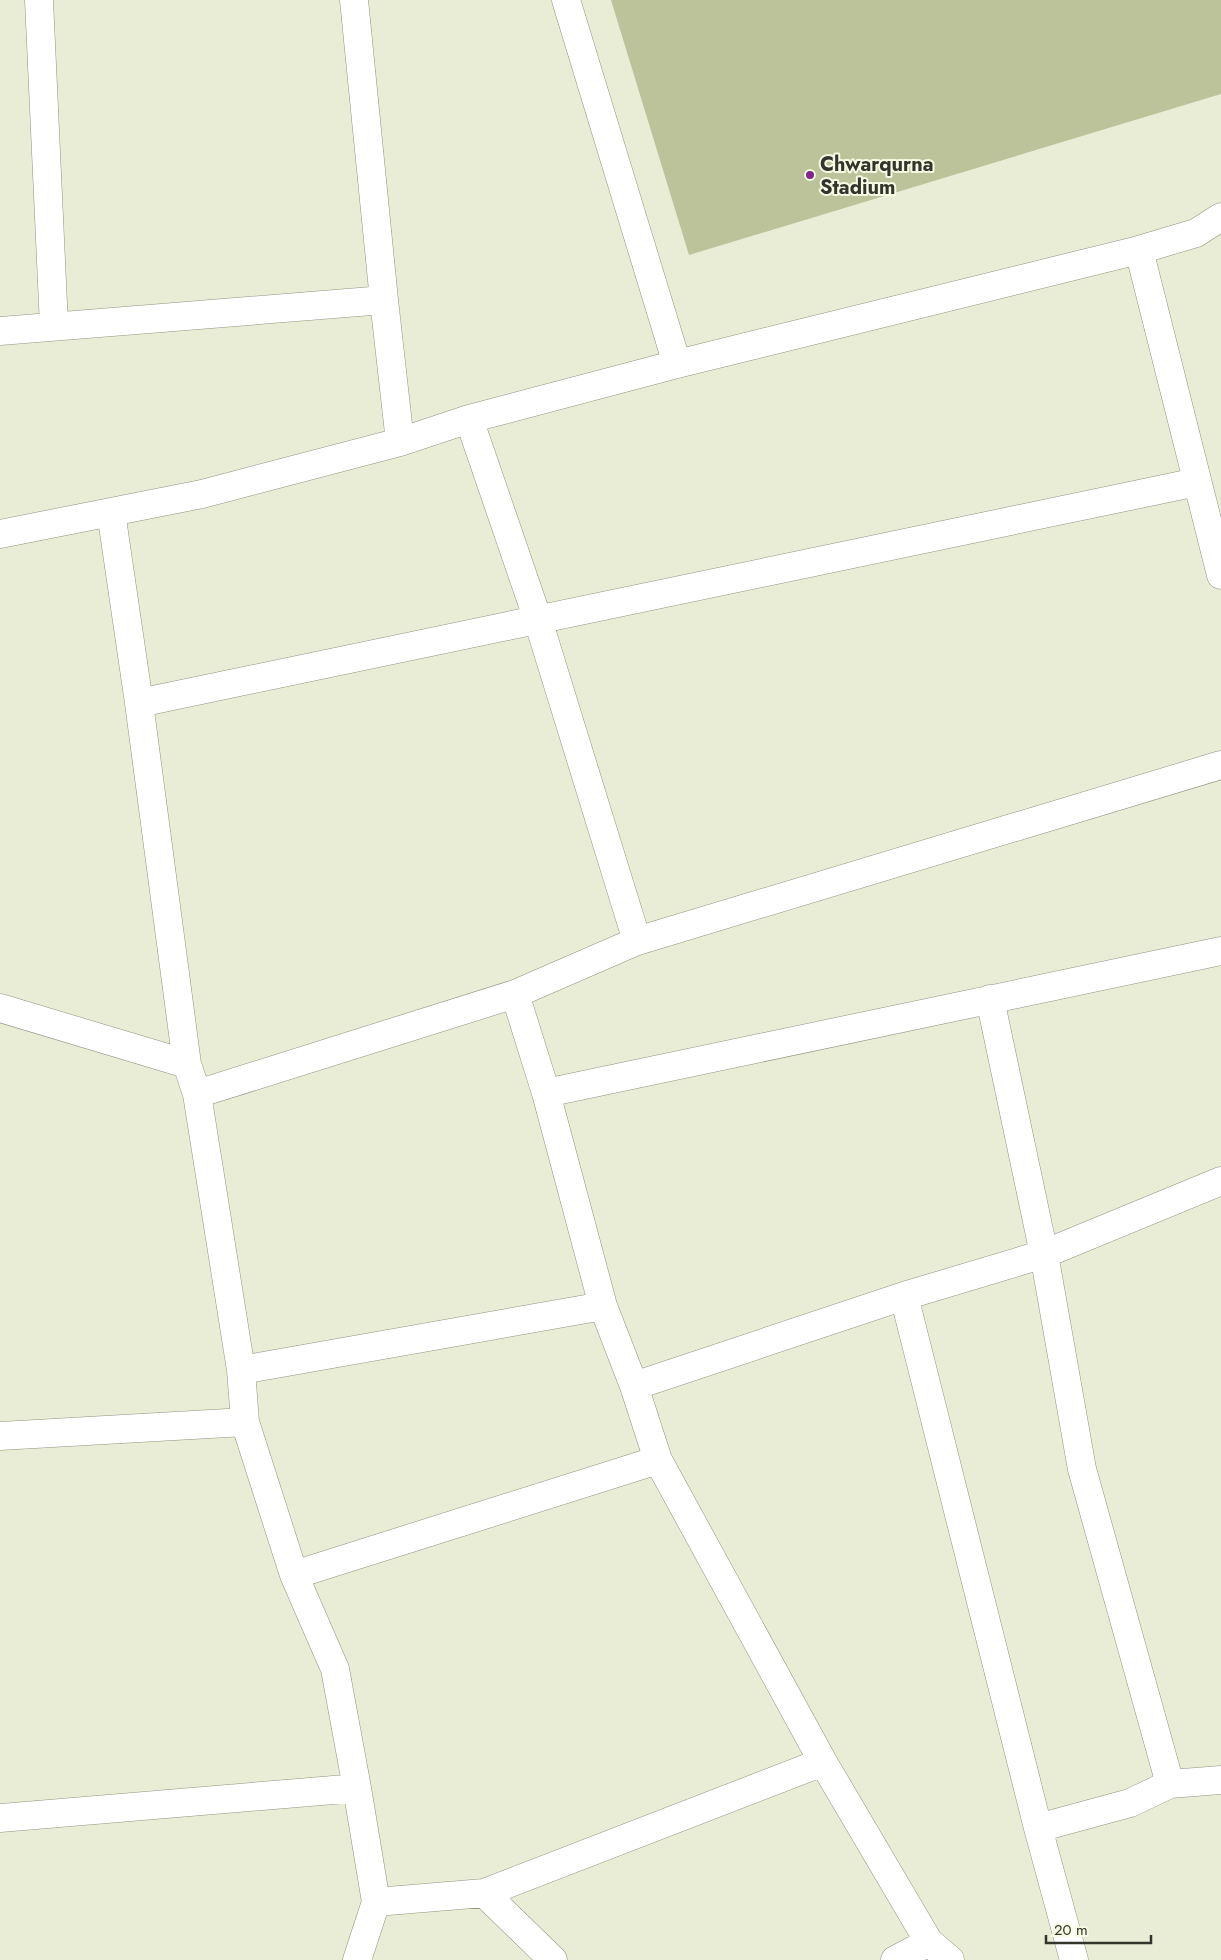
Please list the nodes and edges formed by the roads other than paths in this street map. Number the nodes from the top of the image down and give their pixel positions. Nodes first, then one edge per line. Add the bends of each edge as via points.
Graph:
1 (39, 0) edge
2 (354, 0) edge
3 (566, 0) edge
4 (1221, 217) edge
5 (1140, 250) junction
6 (384, 300) junction
7 (54, 326) junction
8 (0, 330) edge
9 (677, 364) junction
10 (469, 419) junction
11 (400, 442) junction
12 (1197, 482) junction
13 (111, 512) junction
14 (0, 534) edge
15 (1221, 575) edge
16 (538, 620) junction
17 (139, 703) junction
18 (1221, 765) edge
19 (636, 941) junction
20 (1221, 951) edge
21 (515, 994) junction
22 (990, 999) junction
23 (0, 1008) edge
24 (187, 1064) junction
25 (546, 1093) junction
26 (197, 1094) junction
27 (1221, 1181) edge
28 (1044, 1254) junction
29 (904, 1296) junction
30 (603, 1306) junction
31 (241, 1370) junction
32 (634, 1386) junction
33 (246, 1422) junction
34 (0, 1436) edge
35 (658, 1460) junction
36 (294, 1575) junction
37 (823, 1762) junction
38 (1221, 1780) edge
39 (1170, 1784) junction
40 (357, 1788) junction
41 (0, 1818) edge
42 (1038, 1828) junction
43 (484, 1893) junction
44 (376, 1902) junction
45 (929, 1942) junction
46 (357, 1960) edge
47 (553, 1960) edge
48 (894, 1960) edge
49 (950, 1960) edge
50 (1074, 1960) edge

1 - 7 street
2 - 6 street
3 - 9 street
4 - 5 street via 1196,233
5 - 9 street
5 - 12 street
6 - 7 street
6 - 11 street
7 - 8 street
9 - 10 street
10 - 11 street
10 - 16 street
11 - 13 street via 202,494
12 - 15 street
12 - 16 street
13 - 14 street
13 - 17 street
16 - 17 street
16 - 19 street
17 - 24 street
18 - 19 street
19 - 21 street
20 - 22 street
21 - 25 street
21 - 26 street
22 - 25 street
22 - 28 street
23 - 24 street
24 - 26 street
25 - 30 street
26 - 31 street
27 - 28 street
28 - 29 street
28 - 39 street via 1082,1469
29 - 32 street
29 - 42 street
30 - 31 street
30 - 32 street
31 - 33 street
32 - 35 street
33 - 34 street
33 - 36 street
35 - 36 street
35 - 37 street
36 - 40 street via 334,1669
37 - 43 street
37 - 45 street
38 - 39 street
39 - 42 street via 1130,1803
40 - 41 street
40 - 44 street
42 - 50 street
43 - 44 street
43 - 47 street
44 - 46 street
45 - 48 street
45 - 49 street

